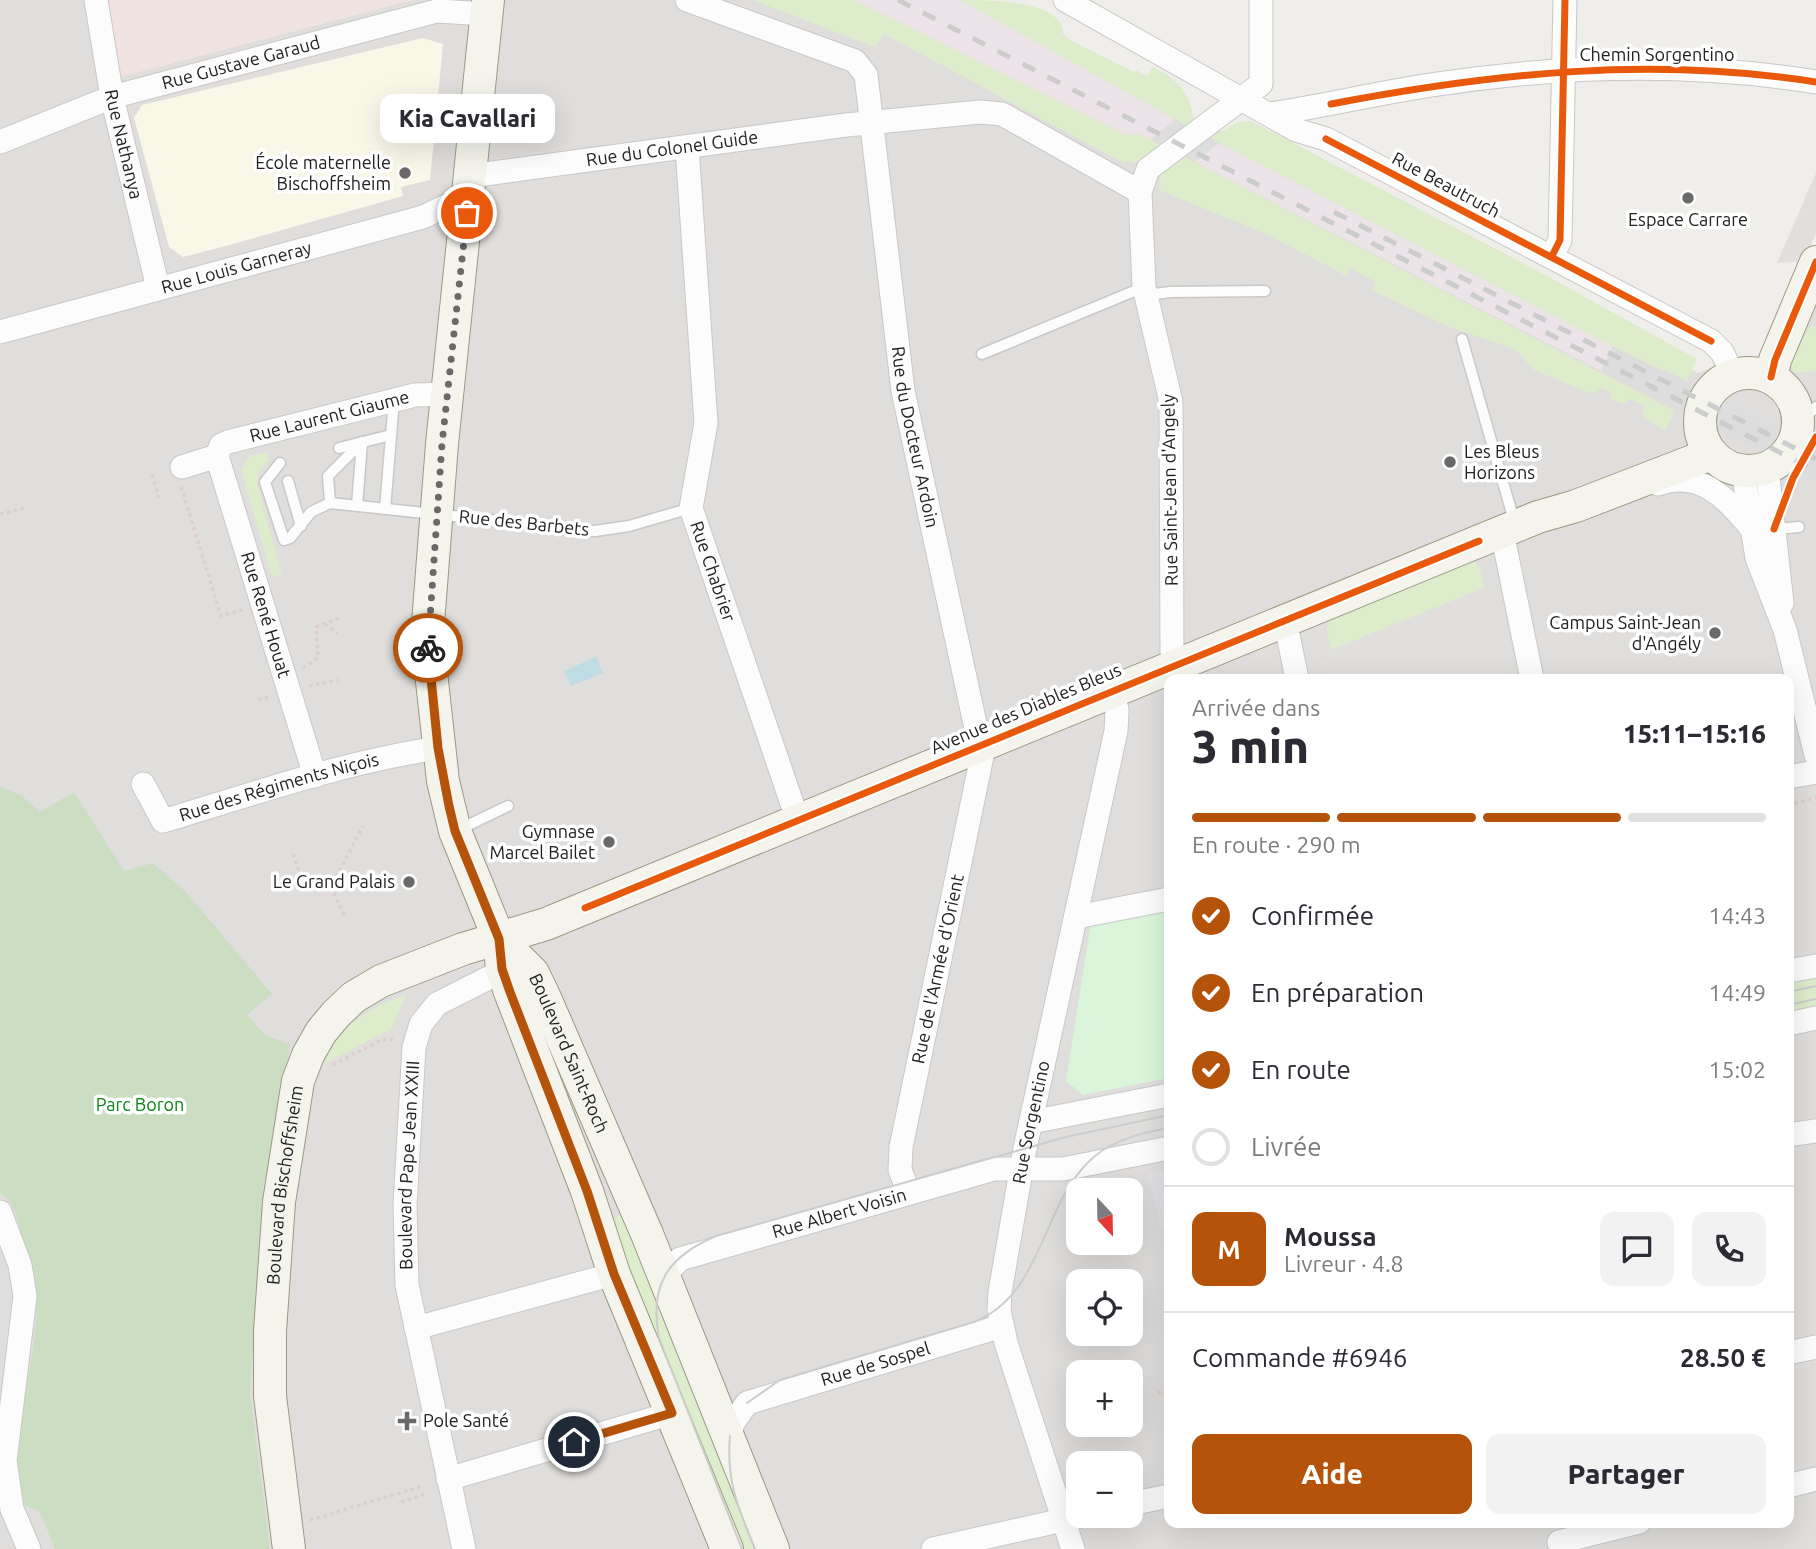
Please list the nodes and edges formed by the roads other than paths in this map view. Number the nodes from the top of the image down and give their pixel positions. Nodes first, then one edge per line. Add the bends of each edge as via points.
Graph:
1 (96, 0) edge
2 (687, 0) edge
3 (1065, 0) edge
4 (1261, 0) edge
5 (1565, 0) edge
6 (487, 7) edge
7 (1565, 71) junction
8 (1816, 82) edge
9 (113, 97) junction
10 (1241, 97) junction
11 (1331, 104) junction
12 (1270, 114) junction
13 (873, 123) junction
14 (1326, 139) junction
15 (0, 142) edge
16 (687, 147) junction
17 (470, 186) junction
18 (1140, 192) junction
19 (1552, 257) junction
20 (1816, 262) edge
21 (158, 288) junction
22 (1145, 291) junction
23 (1265, 291) dead end
24 (0, 332) edge
25 (1462, 339) dead end
26 (982, 354) dead end
27 (1733, 374) junction
28 (1791, 382) edge
29 (450, 394) junction
30 (394, 400) junction
31 (1807, 415) edge
32 (391, 435) junction
33 (362, 442) junction
34 (1706, 444) junction
35 (339, 448) dead end
36 (216, 456) junction
37 (280, 463) dead end
38 (1755, 470) junction
39 (181, 474) road end
40 (288, 481) dead end
41 (330, 503) junction
42 (357, 506) junction
43 (691, 508) junction
44 (385, 509) junction
45 (438, 514) junction
46 (1519, 525) junction
47 (301, 526) junction
48 (1799, 527) dead end
49 (1751, 528) junction
50 (1774, 529) junction
51 (1285, 620) junction
52 (1785, 630) junction
53 (1177, 664) junction
54 (1296, 674) edge
55 (1532, 674) edge
56 (1112, 690) junction
57 (979, 745) junction
58 (438, 748) junction
59 (1816, 755) edge
60 (1816, 772) edge
61 (315, 776) junction
62 (1794, 776) edge
63 (143, 784) dead end
64 (508, 806) dead end
65 (798, 821) junction
66 (455, 831) junction
67 (1164, 900) edge
68 (1076, 917) junction
69 (508, 956) junction
70 (1816, 966) edge
71 (1794, 970) edge
72 (1816, 1018) edge
73 (1794, 1023) edge
74 (1164, 1096) edge
75 (1031, 1122) junction
76 (1816, 1131) edge
77 (1794, 1134) edge
78 (1164, 1148) edge
79 (1021, 1169) junction
80 (605, 1184) junction
81 (909, 1193) junction
82 (0, 1212) edge
83 (614, 1274) junction
84 (664, 1276) junction
85 (1002, 1326) junction
86 (416, 1328) junction
87 (1816, 1347) edge
88 (1794, 1352) edge
89 (672, 1413) junction
90 (730, 1436) junction
91 (448, 1479) junction
92 (1816, 1479) edge
93 (1794, 1484) edge
94 (1164, 1497) edge
95 (1066, 1499) edge
96 (1143, 1501) edge
97 (1066, 1520) edge
98 (1073, 1528) edge
99 (1610, 1528) edge
100 (293, 1536) edge
101 (1561, 1538) edge
102 (29, 1549) edge
103 (464, 1549) edge
104 (727, 1549) edge
105 (773, 1549) edge
106 (933, 1549) edge
107 (1073, 1549) edge

1 - 9 street, Rue Nathanya
2 - 13 street, Rue du Docteur Ardoin via 855,61 866,75
3 - 10 street, Rue Beautruch
4 - 10 street via 1261,84
5 - 7 street
6 - 9 street, Rue Gustave Garaud via 437,11
6 - 17 main road, Boulevard Saint-Roch
7 - 8 street, Chemin Sorgentino via 1668,67 1746,71
7 - 11 street, Chemin Sorgentino via 1438,83
7 - 19 street via 1560,240
9 - 15 street, Rue Gustave Garaud
9 - 21 street, Rue Nathanya
10 - 12 street, Rue Beautruch
10 - 18 street via 1147,169
11 - 12 street, Chemin Sorgentino
11 - 14 street via 1318,122
12 - 14 street, Rue Beautruch via 1296,130
13 - 16 street, Rue du Colonel Guide
13 - 18 street via 980,112 1002,114
13 - 57 street, Rue du Docteur Ardoin via 903,391
14 - 19 street, Rue Beautruch
16 - 17 street, Rue du Colonel Guide
16 - 43 street, Rue Chabrier via 706,423
17 - 21 street, Rue Louis Garneray via 423,217
17 - 29 main road, Boulevard Saint-Roch
18 - 22 street, Rue Saint-Jean d'Angely
19 - 27 street, Rue Beautruch via 1711,341 1723,352
20 - 28 main road via 1775,360
21 - 24 street, Rue Louis Garneray
22 - 23 lane
22 - 26 lane
22 - 53 street, Rue Saint-Jean d'Angely via 1171,402 1172,652
25 - 46 lane
27 - 28 main road via 1759,373
27 - 34 main road via 1706,398 1699,419
28 - 31 main road via 1797,410
29 - 30 street, Rue Laurent Giaume
29 - 45 main road, Boulevard Saint-Roch
30 - 32 lane
30 - 36 street, Rue Laurent Giaume via 229,442 221,445
31 - 38 main road via 1790,450
32 - 33 lane
32 - 44 lane
33 - 35 lane
33 - 41 lane via 328,476
33 - 42 lane
34 - 38 main road via 1731,468
34 - 46 main road, Avenue des Diables Bleus via 1576,506
36 - 39 street, Rue Laurent Giaume
36 - 61 street, Rue René Houat
37 - 47 lane via 265,482 281,537 290,538
38 - 49 street
38 - 50 street
40 - 47 lane
41 - 42 lane, Rue des Barbets
41 - 47 lane via 311,512
42 - 44 lane, Rue des Barbets
43 - 45 lane, Rue des Barbets via 596,531
43 - 65 street, Rue Chabrier
44 - 45 lane, Rue des Barbets
45 - 58 main road, Boulevard Saint-Roch via 427,636
46 - 49 street, Avenue des Diables Bleus via 1579,513 1671,479 1688,479 1716,491
46 - 51 main road, Avenue des Diables Bleus
46 - 55 street
48 - 50 lane
49 - 52 street via 1757,558
50 - 52 street
51 - 53 main road, Avenue des Diables Bleus
51 - 54 street
52 - 59 street
53 - 56 main road, Avenue des Diables Bleus
56 - 57 main road, Avenue des Diables Bleus
56 - 68 street, Rue Sorgentino via 1116,731
57 - 65 main road, Avenue des Diables Bleus
57 - 81 street, Rue de l'Armée d'Orient via 980,769 901,1147 900,1170
58 - 61 street, Rue des Régiments Niçois
58 - 66 main road, Boulevard Saint-Roch
60 - 62 street
61 - 63 street, Rue des Régiments Niçois via 163,821
64 - 66 lane
65 - 69 main road, Avenue des Diables Bleus via 546,924
66 - 69 main road, Boulevard Saint-Roch
67 - 68 street
68 - 75 street, Rue Sorgentino
69 - 80 main road, Boulevard Saint-Roch via 545,998
69 - 86 street, Boulevard Pape Jean XXIII via 437,1004 421,1024 414,1047 405,1205 407,1284
69 - 100 main road, Boulevard Bischoffsheim via 403,972 354,996 321,1032 298,1081 279,1202 270,1331 270,1396
70 - 71 street
72 - 73 street
74 - 75 street
75 - 79 street, Rue Sorgentino
76 - 77 street
78 - 79 street, Rue Albert Voisin via 1063,1169
79 - 81 street, Rue Albert Voisin via 994,1169
79 - 85 street, Rue Sorgentino via 1000,1292
80 - 83 main road, Boulevard Saint-Roch
80 - 84 main road, Boulevard Saint-Roch
81 - 84 street, Rue Albert Voisin via 680,1259
82 - 102 street via 20,1265 25,1296 5,1461 12,1509
83 - 86 street
83 - 89 main road, Boulevard Saint-Roch
84 - 90 main road, Boulevard Saint-Roch
85 - 90 street, Rue de Sospel via 747,1402
85 - 95 street, Rue Sorgentino
86 - 91 street, Boulevard Pape Jean XXIII
87 - 88 street
89 - 91 street
89 - 104 main road, Boulevard Saint-Roch
90 - 105 main road, Boulevard Saint-Roch
91 - 103 street, Boulevard Pape Jean XXIII
92 - 93 street
94 - 96 street
97 - 106 street
98 - 107 street, Rue Sorgentino
99 - 101 street

